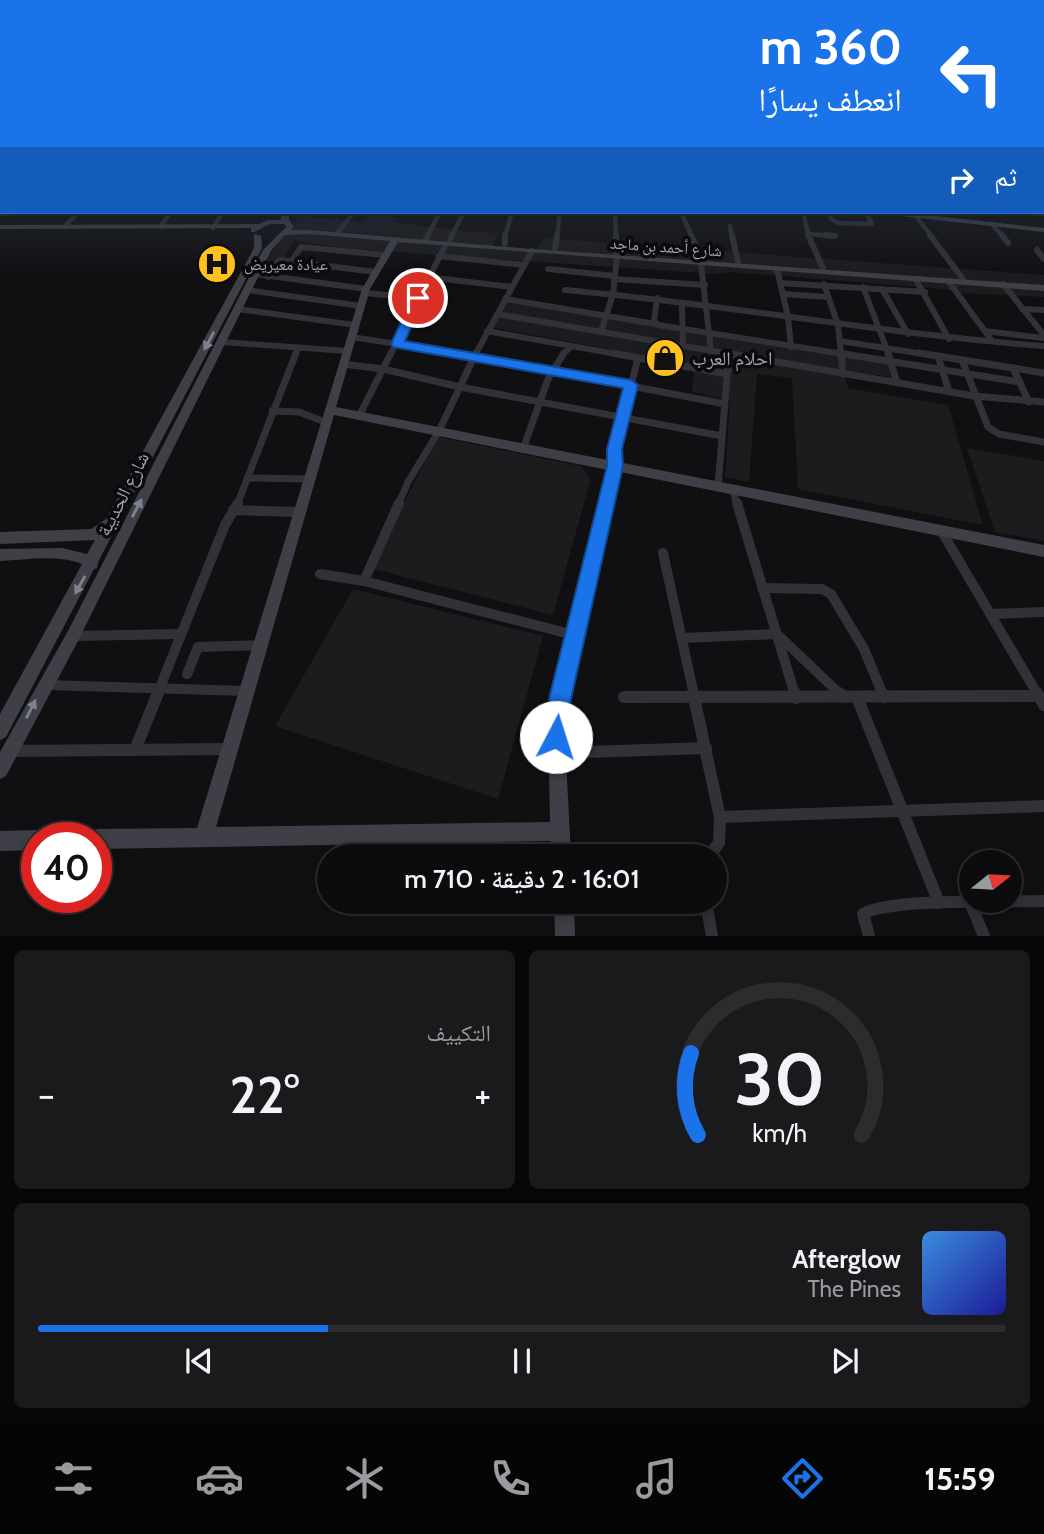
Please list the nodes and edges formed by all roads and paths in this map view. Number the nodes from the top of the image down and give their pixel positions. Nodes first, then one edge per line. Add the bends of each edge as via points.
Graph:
1 (77, 214) edge
2 (170, 214) edge
3 (222, 214) edge
4 (276, 214) edge
5 (285, 214) edge
6 (352, 214) edge
7 (439, 214) edge
8 (463, 214) edge
9 (511, 214) edge
10 (560, 214) edge
11 (615, 214) edge
12 (682, 214) edge
13 (803, 214) edge
14 (831, 214) edge
15 (867, 214) edge
16 (919, 214) edge
17 (268, 222) junction
18 (992, 224) junction
19 (730, 226) dead end
20 (64, 227) junction
21 (160, 227) junction
22 (214, 228) junction
23 (1044, 228) edge
24 (286, 229) junction
25 (0, 230) edge
26 (257, 232) junction
27 (338, 232) junction
28 (808, 234) junction
29 (835, 236) dead end
30 (426, 239) junction
31 (395, 240) junction
32 (448, 242) junction
33 (1009, 243) dead end
34 (505, 244) junction
35 (555, 248) junction
36 (331, 250) junction
37 (1037, 250) dead end
38 (532, 251) junction
39 (386, 255) junction
40 (617, 255) junction
41 (439, 256) junction
42 (1044, 259) edge
43 (701, 261) junction
44 (291, 262) junction
45 (738, 262) junction
46 (524, 265) junction
47 (321, 266) junction
48 (823, 268) junction
49 (548, 269) dead end
50 (777, 269) junction
51 (376, 272) junction
52 (261, 275) junction
53 (427, 277) junction
54 (614, 277) junction
55 (962, 278) junction
56 (916, 280) junction
57 (949, 282) junction
58 (780, 283) junction
59 (824, 284) junction
60 (1003, 284) junction
61 (705, 285) junction
62 (1044, 285) edge
63 (512, 286) junction
64 (863, 287) junction
65 (883, 289) junction
66 (247, 290) junction
67 (565, 290) dead end
68 (925, 292) junction
69 (613, 294) junction
70 (783, 294) junction
71 (364, 296) junction
72 (828, 297) junction
73 (418, 298) junction
74 (657, 298) junction
75 (505, 299) junction
76 (682, 304) junction
77 (708, 307) junction
78 (237, 309) junction
79 (1022, 309) junction
80 (1044, 310) edge
81 (497, 314) junction
82 (607, 317) junction
83 (788, 317) junction
84 (656, 324) junction
85 (838, 325) junction
86 (684, 330) junction
87 (881, 330) junction
88 (353, 331) junction
89 (487, 331) junction
90 (985, 331) junction
91 (601, 332) junction
92 (711, 334) junction
93 (908, 334) junction
94 (1044, 336) edge
95 (948, 339) junction
96 (223, 341) junction
97 (840, 341) junction
98 (992, 341) junction
99 (397, 344) junction
100 (1044, 345) edge
101 (682, 346) junction
102 (571, 347) junction
103 (791, 347) junction
104 (886, 348) junction
105 (297, 350) junction
106 (711, 351) junction
107 (729, 354) junction
108 (839, 354) junction
109 (475, 356) junction
110 (938, 356) junction
111 (344, 358) junction
112 (638, 358) junction
113 (962, 360) junction
114 (891, 363) junction
115 (1013, 368) junction
116 (383, 369) junction
117 (552, 370) junction
118 (943, 370) junction
119 (1044, 373) edge
120 (727, 374) junction
121 (843, 374) junction
122 (967, 374) junction
123 (1020, 382) junction
124 (897, 383) junction
125 (631, 385) junction
126 (460, 387) junction
127 (949, 392) junction
128 (974, 396) junction
129 (540, 402) junction
130 (1029, 402) junction
131 (1044, 402) edge
132 (725, 404) junction
133 (272, 411) junction
134 (327, 416) junction
135 (359, 416) junction
136 (623, 417) junction
137 (439, 431) junction
138 (722, 436) junction
139 (1044, 442) edge
140 (523, 449) junction
141 (615, 466) junction
142 (247, 478) junction
143 (307, 479) junction
144 (718, 486) junction
145 (732, 488) junction
146 (233, 510) junction
147 (298, 512) junction
148 (116, 518) junction
149 (942, 532) junction
150 (69, 537) junction
151 (0, 538) edge
152 (1044, 551) edge
153 (663, 553) dead end
154 (0, 555) edge
155 (48, 555) junction
156 (92, 564) junction
157 (320, 574) dead end
158 (364, 581) junction
159 (762, 588) junction
160 (1044, 612) edge
161 (990, 614) junction
162 (180, 634) junction
163 (777, 634) junction
164 (574, 635) junction
165 (73, 636) junction
166 (682, 638) junction
167 (260, 645) junction
168 (187, 674) dead end
169 (44, 685) junction
170 (158, 688) junction
171 (246, 691) junction
172 (624, 697) dead end
173 (843, 697) junction
174 (858, 697) junction
175 (884, 697) junction
176 (695, 698) junction
177 (796, 698) junction
178 (1041, 701) edge
179 (0, 732) edge
180 (706, 748) junction
181 (230, 749) junction
182 (135, 750) junction
183 (10, 751) junction
184 (557, 753) junction
185 (0, 770) edge
186 (1044, 806) edge
187 (903, 810) junction
188 (720, 817) junction
189 (561, 831) junction
190 (204, 837) junction
191 (112, 839) edge
192 (21, 840) edge
193 (0, 841) edge
194 (561, 844) edge
195 (719, 844) edge
196 (1022, 901) edge
197 (1044, 901) edge
198 (959, 902) edge
199 (939, 903) junction
200 (564, 914) edge
201 (708, 914) edge
202 (975, 914) edge
203 (565, 936) edge
204 (712, 936) edge
205 (869, 936) edge
206 (984, 936) edge

1 - 20 street
2 - 21 street
3 - 22 street
4 - 17 main road
5 - 24 main road
6 - 27 street
7 - 30 street
8 - 32 street
9 - 34 street
10 - 35 street
11 - 40 street
12 - 43 street
13 - 28 street
14 - 15 street via 830,218 839,223 872,224
16 - 18 main road
16 - 23 main road
16 - 55 street
17 - 24 main road
17 - 26 main road
18 - 23 main road
18 - 33 street
19 - 45 street
20 - 21 main road
20 - 25 main road
21 - 22 main road
22 - 26 main road
24 - 26 main road
24 - 27 main road, شارع أحمد بن ماجد
24 - 31 main road, شارع أحمد بن ماجد
24 - 52 main road, شارع الحديبة via 267,250
25 - 26 main road
26 -> 148 main road, شارع الحديبة via 258,248
27 - 30 main road, شارع أحمد بن ماجد
28 - 29 street
28 - 48 street
30 - 32 main road, شارع أحمد بن ماجد
31 - 32 main road, شارع أحمد بن ماجد
31 - 39 main road
32 - 34 main road, شارع أحمد بن ماجد
32 - 38 main road, شارع أحمد بن ماجد
32 - 41 street
34 - 35 main road, شارع أحمد بن ماجد
35 - 40 main road, شارع أحمد بن ماجد
36 - 39 street
36 - 44 street via 299,247
36 - 47 street
37 - 42 street
38 - 40 main road, شارع أحمد بن ماجد
38 - 46 street
39 - 51 main road
40 - 43 main road, شارع أحمد بن ماجد
40 - 54 street
41 - 46 street
41 - 53 street
43 - 45 main road, شارع أحمد بن ماجد
43 - 50 main road, شارع أحمد بن ماجد
43 - 61 street
44 - 47 street
44 - 52 street via 275,261
45 - 48 main road, شارع أحمد بن ماجد
46 - 63 street
47 - 51 street
48 - 55 main road, شارع أحمد بن ماجد
49 - 54 street
50 - 56 main road, شارع أحمد بن ماجد
50 - 58 street
51 - 71 main road
52 - 66 main road, شارع الحديبة
52 - 71 street
53 - 63 street
53 - 73 street
54 - 61 street
54 - 69 street
55 - 62 main road, شارع أحمد بن ماجد
56 - 57 main road, شارع أحمد بن ماجد
56 - 68 street
57 - 60 main road, شارع أحمد بن ماجد
57 - 90 street
58 - 59 street
58 - 70 street
59 - 64 street
59 - 72 street
60 - 62 main road, شارع أحمد بن ماجد
60 - 79 street
61 - 77 street
63 - 75 street
64 - 65 street
64 - 87 street
65 - 68 street
65 - 93 street
66 - 71 street
66 - 78 main road, شارع الحديبة
67 - 69 street
68 - 95 street
69 - 74 street
69 - 82 street
70 - 72 street
70 - 83 street
71 - 73 street
71 - 88 main road
72 - 85 street
73 - 99 street
74 - 76 street
74 - 84 street
75 - 81 street
75 - 82 street
76 - 77 street
76 - 86 street
77 - 83 street
77 - 92 street
78 - 88 street
78 - 96 main road, شارع الحديبة
79 - 80 street
79 - 94 street
81 - 89 street
81 - 91 street
82 - 84 street
82 - 91 street
83 - 85 street
83 - 103 street
84 - 86 street
85 - 87 street
85 - 97 street
86 - 92 street
86 - 101 street
87 - 93 street
87 - 104 street
88 - 99 street
88 - 111 main road
89 - 102 street
89 - 109 street
90 - 94 street
90 - 98 street
91 - 101 street
92 - 103 street
92 - 106 street
93 - 95 street
95 - 98 street
96 - 105 street
165 -> 96 main road, شارع الحديبة
97 - 104 street
97 - 108 street
98 - 100 street
99 - 109 street
99 - 116 street
101 - 106 street
102 - 112 street
102 - 117 street via 559,356
103 - 108 street
104 - 110 street
104 - 114 street
105 - 111 street
105 - 133 street
106 - 107 street
107 - 120 street
107 - 121 street
108 - 114 street
108 - 121 street
109 - 117 street
109 - 126 street
110 - 113 street
110 - 118 street
111 - 116 street
111 - 134 main road
112 - 120 street
112 - 125 street
113 - 115 street
113 - 122 street
114 - 118 street
114 - 124 street
115 - 119 street
115 - 123 street
116 - 126 street
116 - 135 street
117 - 125 street
117 - 129 street
118 - 122 street
118 - 127 street
120 - 132 street
121 - 124 street
122 - 123 street
122 - 128 street
123 - 130 street
124 - 127 street
125 - 132 street
125 - 136 street
126 - 129 street
126 - 137 street
127 - 128 street
128 - 130 street
128 - 139 street via 991,430
129 - 136 street
129 - 140 street
130 - 131 street
132 - 138 street
133 - 134 street
133 - 142 street
134 - 135 main road
134 - 143 main road
135 - 137 main road
136 - 138 street
136 - 141 street
137 - 140 main road
137 - 158 street via 408,482
138 - 144 street
140 - 141 main road
141 - 144 main road
141 - 164 main road
142 - 143 street
142 - 146 street
143 - 147 main road
144 - 145 main road
145 - 149 main road
145 - 159 street
146 - 147 street
146 - 162 street
147 - 167 main road
148 - 150 main road via 94,535
148 - 156 main road, شارع الحديبة
149 - 152 main road
149 - 161 street
150 - 151 main road
150 - 155 main road via 82,540 81,546
153 - 166 street
154 - 155 main road
155 - 156 main road via 75,554
156 -> 179 main road, شارع الحديبة
157 - 158 street
158 - 164 street
159 - 163 street
159 - 175 street via 822,589 831,594 864,649
160 - 161 street
161 - 178 street
162 - 165 street
162 - 170 street
163 - 166 street
163 - 173 street
163 - 177 street
164 - 184 main road via 556,721
165 - 169 main road, شارع الحديبة
166 - 176 street
167 - 168 street via 198,647
167 - 171 main road
169 - 170 street
183 -> 169 main road, شارع الحديبة
170 - 171 street
170 - 182 street
171 - 181 main road
172 - 176 street
173 - 174 street
173 - 177 street
174 - 175 street
174 - 187 street
175 - 178 street
176 - 177 street
176 - 180 street
180 - 184 street
180 - 188 street
181 - 182 street
181 - 190 main road
182 - 183 street
183 - 185 main road, شارع الحديبة
184 - 189 main road
186 - 187 street
187 - 188 street
187 - 199 street
188 - 195 street
189 - 190 main road
189 - 194 main road
190 - 191 main road
192 - 193 main road
196 - 197 street
198 - 199 street
199 - 205 street via 866,911
200 - 203 main road
201 - 204 street
202 - 206 street

